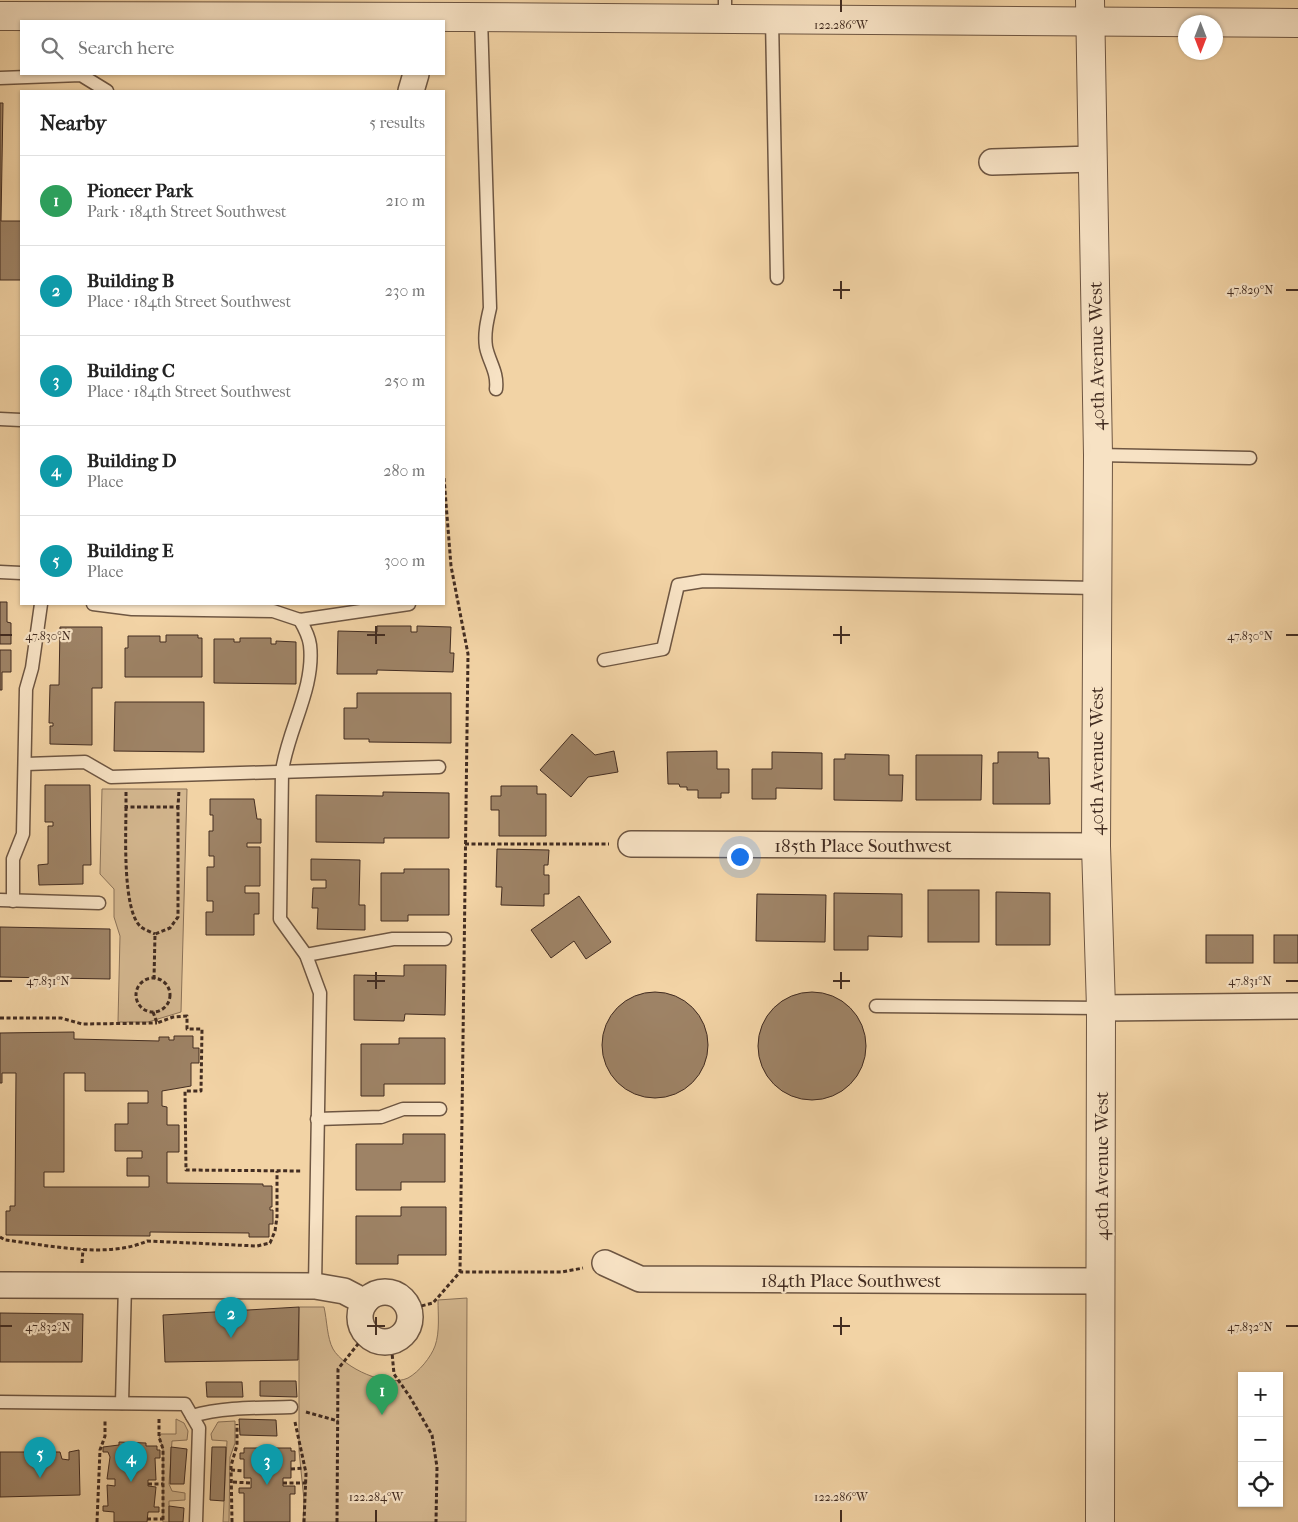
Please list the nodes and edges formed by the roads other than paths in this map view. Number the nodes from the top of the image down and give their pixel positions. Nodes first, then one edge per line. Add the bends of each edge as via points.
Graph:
1 (205, 8) edge
2 (725, 10) edge
3 (1090, 11) edge
4 (460, 15) edge
5 (0, 16) edge
6 (374, 19) edge
7 (772, 19) junction
8 (1298, 23) edge
9 (81, 75) edge
10 (81, 75) edge
11 (408, 75) edge
12 (416, 75) edge
13 (0, 78) edge
14 (105, 90) edge
15 (411, 90) edge
16 (411, 90) edge
17 (1092, 158) junction
18 (992, 162) dead end
19 (777, 278) dead end
20 (496, 389) dead end
21 (0, 419) edge
22 (20, 420) edge
23 (1098, 455) junction
24 (1250, 458) dead end
25 (0, 572) edge
26 (20, 573) edge
27 (1096, 588) junction
28 (41, 605) edge
29 (101, 605) edge
30 (402, 605) edge
31 (300, 620) junction
32 (604, 660) dead end
33 (26, 764) junction
34 (439, 766) dead end
35 (282, 771) junction
36 (630, 844) road end
37 (1096, 846) junction
38 (0, 900) edge
39 (13, 900) junction
40 (99, 903) dead end
41 (445, 939) dead end
42 (306, 955) junction
43 (876, 1006) dead end
44 (1298, 1006) edge
45 (1101, 1008) junction
46 (440, 1109) dead end
47 (318, 1118) junction
48 (605, 1263) road end
49 (1101, 1280) junction
50 (2, 1281) edge
51 (125, 1284) junction
52 (315, 1286) junction
53 (365, 1302) junction
54 (0, 1402) edge
55 (122, 1403) junction
56 (291, 1407) road end
57 (192, 1416) junction
58 (196, 1522) edge
59 (1100, 1522) edge

1 - 5 street
1 - 6 street
2 - 4 street
2 - 7 street
3 - 7 street
3 - 8 street
3 - 17 street, 40th Avenue West
4 - 6 street
4 - 20 lane via 490,308 485,338 497,374
7 - 19 lane
9 - 13 lane
10 - 14 lane
11 - 15 street
12 - 16 street
17 - 18 street
17 - 23 street, 40th Avenue West
21 - 22 lane
23 - 24 lane
23 - 27 street, 40th Avenue West
25 - 26 lane
27 - 32 lane via 703,581 678,586 663,649
27 - 37 street, 40th Avenue West
28 - 33 lane via 26,690
29 - 31 lane via 132,609 273,611
30 - 31 lane
31 - 35 lane via 310,644 309,677
33 - 35 lane via 85,762 111,776
33 - 39 lane via 23,834 13,859
34 - 35 lane
35 - 42 lane via 280,919
36 - 37 street, 185th Place Southwest
37 - 45 street, 40th Avenue West
38 - 39 lane
39 - 40 lane
41 - 42 lane via 393,938
42 - 47 lane via 320,994
43 - 45 lane
44 - 45 street
45 - 49 street, 40th Avenue West
46 - 47 lane via 403,1109 381,1118
47 - 52 lane
48 - 49 street, 184th Place Southwest via 640,1279
49 - 59 street, 40th Avenue West
50 - 51 street
51 - 52 street
51 - 55 lane
52 - 53 street via 344,1291
53 - 53 street via 370,1296 385,1292 400,1297 409,1309 409,1325 405,1333 390,1342 382,1342 366,1334 360,1318
54 - 55 lane
55 - 57 lane via 185,1404
56 - 57 lane via 239,1408
57 - 58 lane via 199,1428

